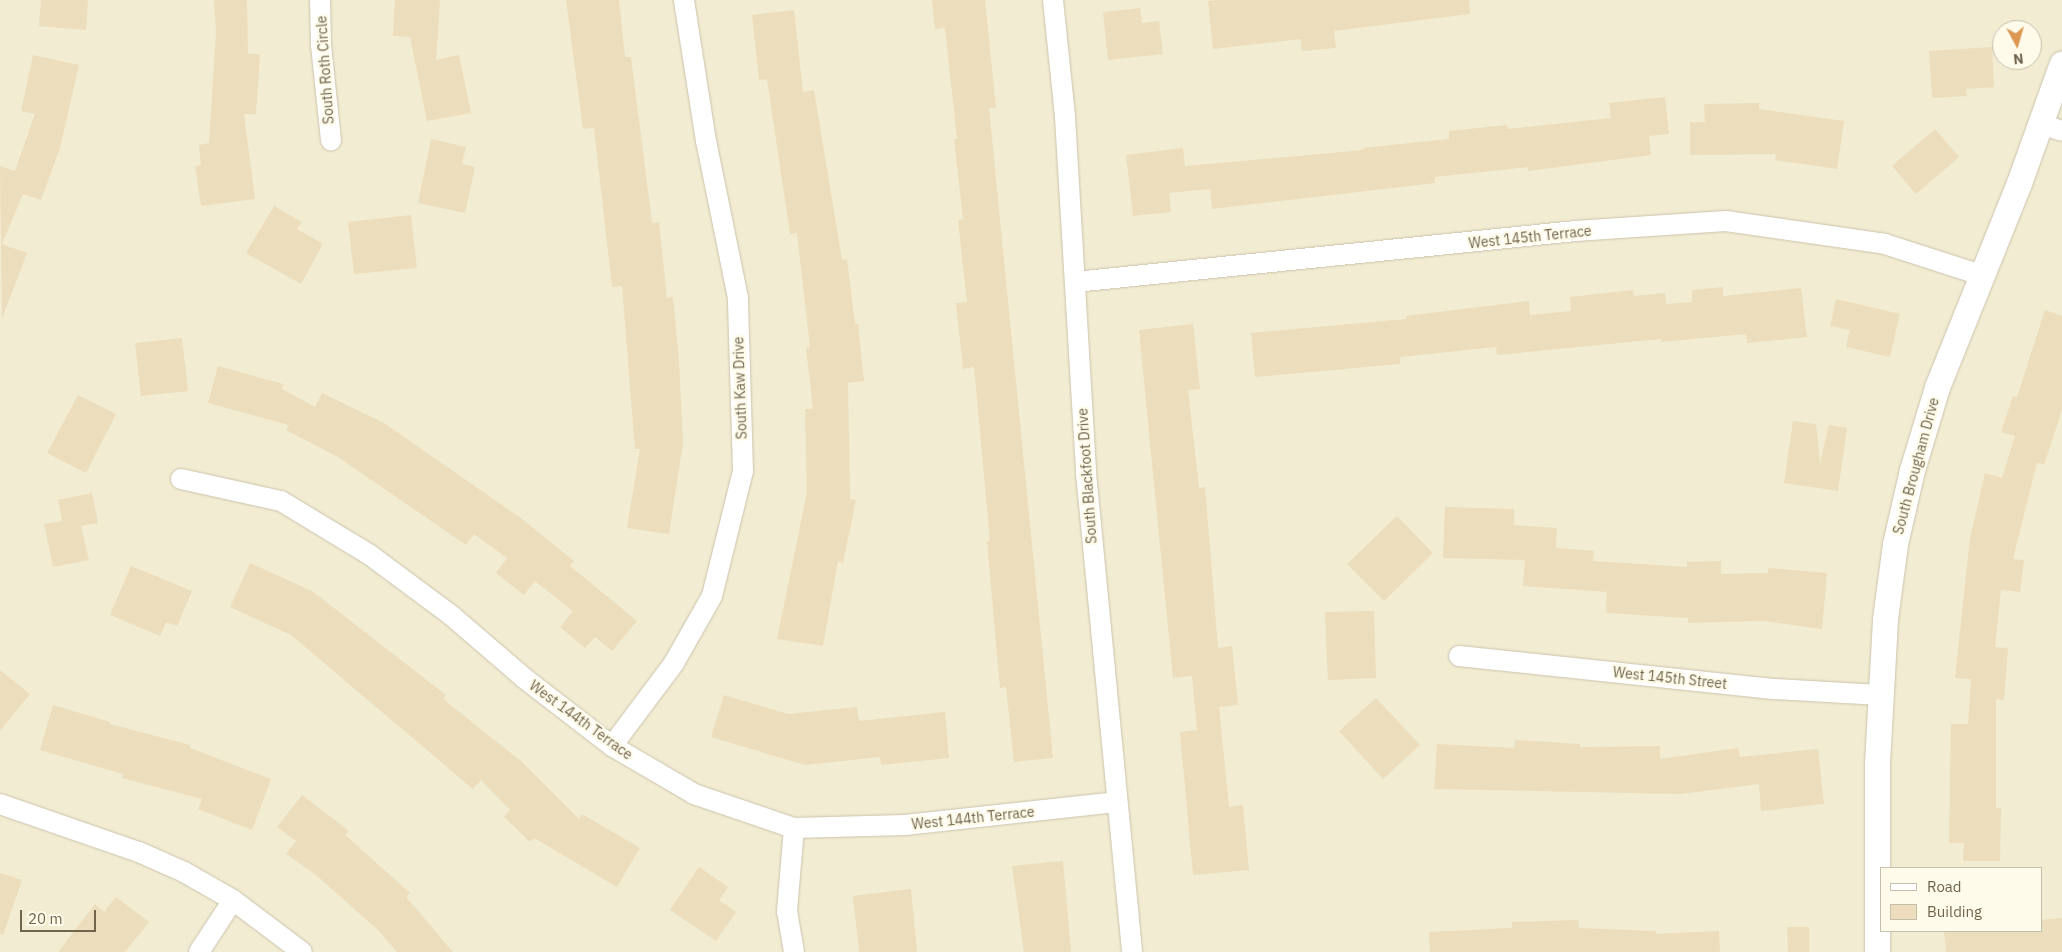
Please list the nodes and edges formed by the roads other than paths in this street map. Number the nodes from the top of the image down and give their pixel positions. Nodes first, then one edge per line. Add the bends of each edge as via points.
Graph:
1 (320, 0) edge
2 (684, 0) edge
3 (1053, 0) edge
4 (2062, 63) edge
5 (2052, 128) edge
6 (331, 140) dead end
7 (1981, 275) junction
8 (1075, 282) junction
9 (181, 480) dead end
10 (1459, 656) dead end
11 (1881, 695) junction
12 (612, 746) junction
13 (1116, 802) junction
14 (0, 804) edge
15 (794, 828) junction
16 (233, 900) junction
17 (199, 952) edge
18 (302, 952) edge
19 (794, 952) edge
20 (1132, 952) edge
21 (1876, 952) edge

1 - 6 street, South Roth Circle via 321,46
2 - 12 street, South Kaw Drive via 706,141 738,298 743,471 712,596 674,663
3 - 8 street, South Blackfoot Drive via 1065,117
4 - 5 street, South Brougham Drive
5 - 7 street, South Brougham Drive
7 - 8 street, West 145th Terrace via 1885,244 1843,235 1726,221 1574,231
7 - 11 street, South Brougham Drive via 1937,387 1912,470 1895,544 1885,620
8 - 13 street, South Blackfoot Drive via 1086,473
9 - 12 street, West 144th Terrace via 281,501 370,555 452,616 524,678
10 - 11 street, West 145th Street via 1776,688
11 - 21 street, South Brougham Drive
12 - 15 street, West 144th Terrace via 694,794
13 - 15 street, West 144th Terrace via 905,825
13 - 20 street, South Blackfoot Drive
14 - 16 street via 140,852
15 - 19 street via 787,911
16 - 17 street
16 - 18 street

